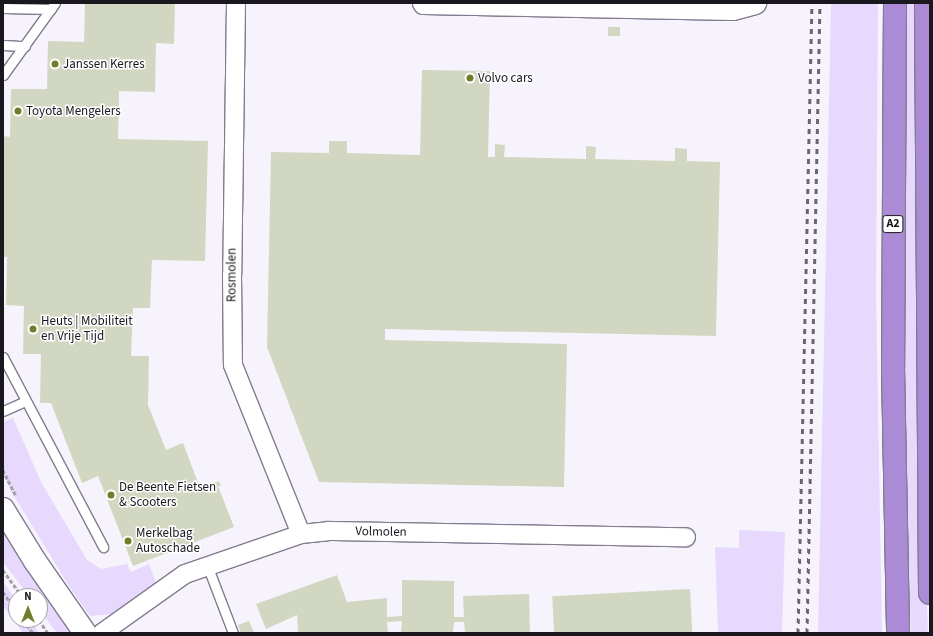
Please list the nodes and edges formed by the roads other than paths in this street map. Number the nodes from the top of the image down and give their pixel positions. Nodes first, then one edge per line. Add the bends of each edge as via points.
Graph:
1 (236, 3) edge
2 (424, 3) edge
3 (755, 3) edge
4 (895, 3) edge
5 (926, 3) edge
6 (53, 6) edge
7 (3, 8) edge
8 (3, 45) edge
9 (25, 46) junction
10 (3, 75) edge
11 (3, 357) edge
12 (25, 401) junction
13 (3, 411) edge
14 (3, 509) edge
15 (301, 534) junction
16 (686, 537) dead end
17 (103, 548) dead end
18 (207, 565) junction
19 (930, 593) edge
20 (85, 633) edge
21 (102, 633) edge
22 (233, 633) edge
23 (898, 633) edge

1 - 15 street, Rosmolen via 233,365
2 - 3 street via 733,9
4 - 23 highway, A2 via 893,353
5 - 19 highway
6 - 7 lane
6 - 9 lane
8 - 9 lane
9 - 10 lane
11 - 12 lane
12 - 13 lane
12 - 17 lane
14 - 20 street
15 - 16 street, Volmolen via 328,531
15 - 18 street, Volmolen
18 - 21 street, Volmolen via 171,582
18 - 22 lane

